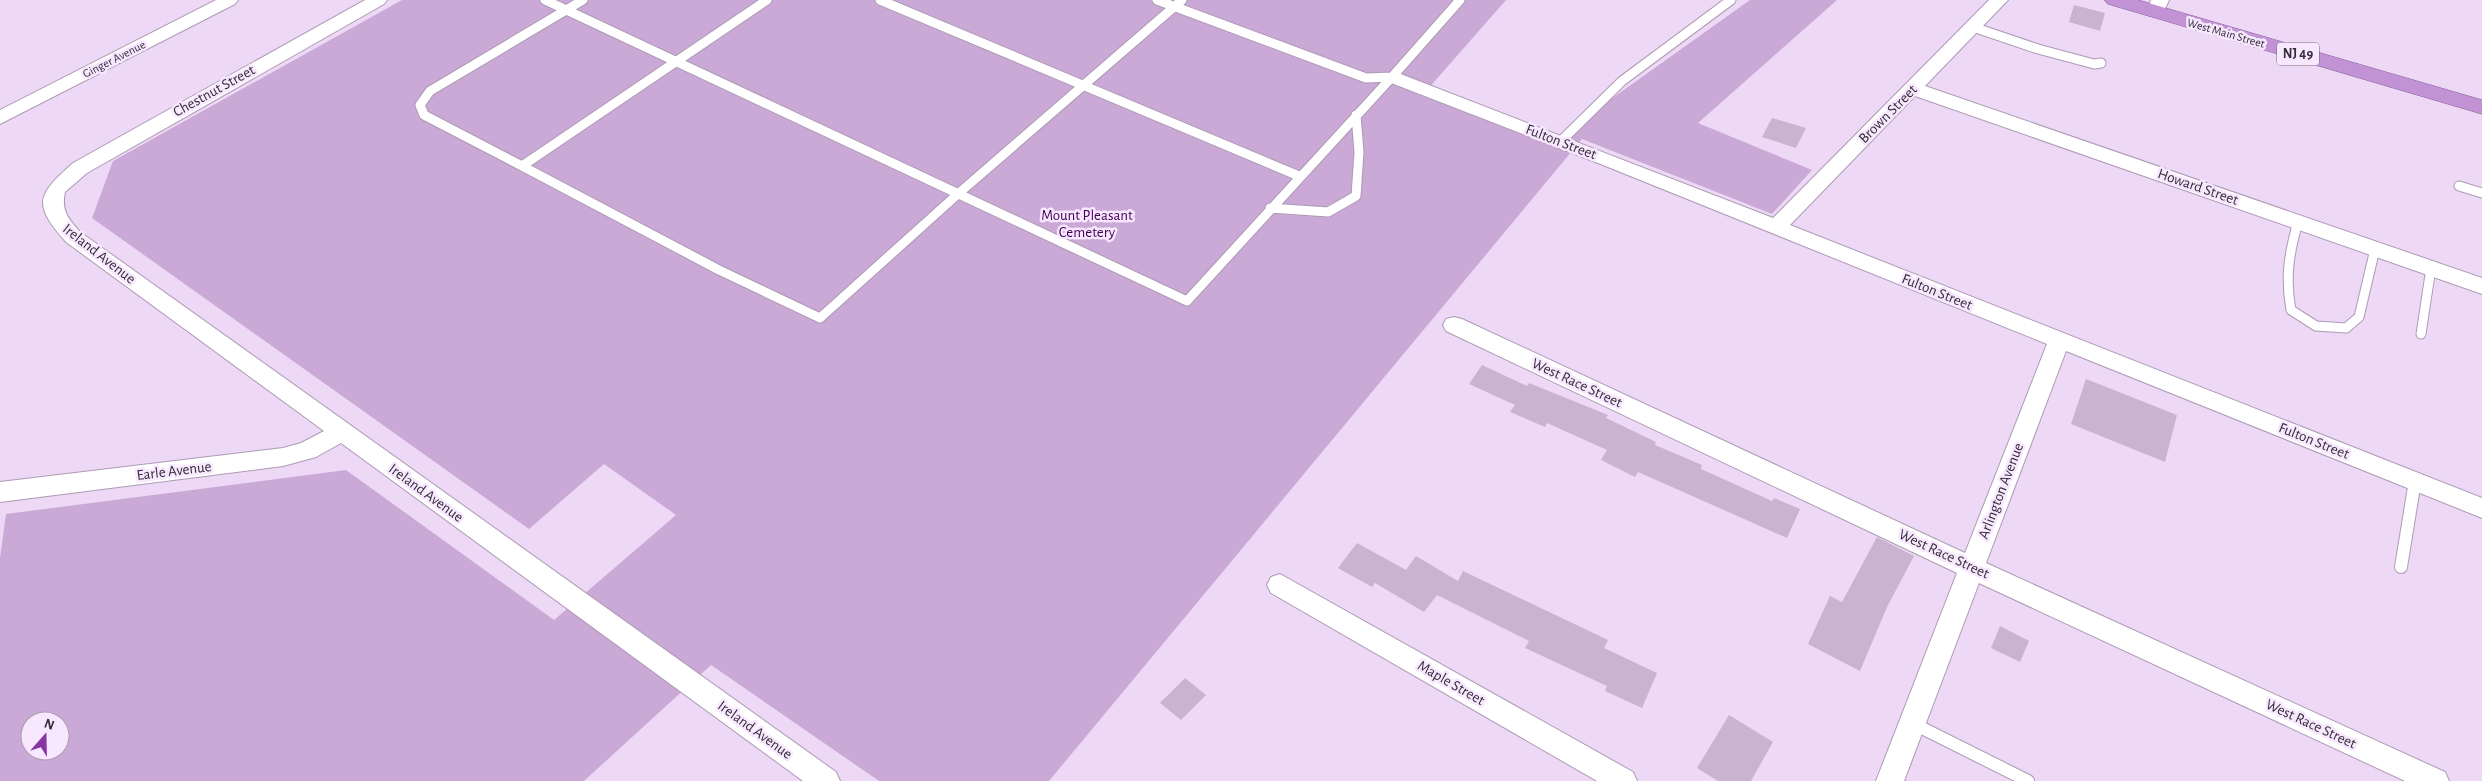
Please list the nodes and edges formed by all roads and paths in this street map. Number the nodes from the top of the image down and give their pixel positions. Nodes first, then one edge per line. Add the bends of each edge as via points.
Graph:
1 (229, 0) edge
2 (344, 0) edge
3 (378, 0) edge
4 (545, 0) edge
5 (583, 0) edge
6 (767, 0) edge
7 (880, 0) edge
8 (1157, 0) edge
9 (1460, 0) edge
10 (1730, 0) edge
11 (1999, 0) edge
12 (2115, 0) edge
13 (1178, 3) edge
14 (2158, 6) edge
15 (361, 9) junction
16 (566, 10) junction
17 (1973, 27) junction
18 (678, 61) junction
19 (2101, 63) dead end
20 (1392, 77) junction
21 (1085, 86) junction
22 (1914, 89) junction
23 (2482, 107) edge
24 (1356, 115) junction
25 (0, 118) edge
26 (1561, 141) junction
27 (522, 166) junction
28 (1299, 176) junction
29 (2459, 186) dead end
30 (56, 189) joint
31 (959, 193) junction
32 (2482, 193) edge
33 (1270, 208) junction
34 (2298, 222) junction
35 (1776, 227) junction
36 (2375, 249) junction
37 (2431, 268) junction
38 (2482, 286) edge
39 (1454, 325) dead end
40 (2421, 334) dead end
41 (2059, 340) junction
42 (342, 432) junction
43 (2415, 481) junction
44 (0, 492) edge
45 (2482, 508) edge
46 (2401, 567) dead end
47 (1972, 568) junction
48 (1280, 584) dead end
49 (1912, 723) junction
50 (825, 781) edge
51 (1623, 781) edge
52 (1890, 781) edge
53 (2028, 781) edge
54 (2435, 781) edge

1 - 25 street, Ginger Avenue
2 - 15 street
3 - 15 street, Chestnut Street
4 - 16 lane
5 - 16 lane
6 - 18 lane
7 - 21 lane
8 - 13 lane
9 - 20 lane
10 - 26 lane via 1622,81
11 - 17 street, Brown Street
12 - 14 highway, West Main Street / NJ 49
13 - 20 lane via 1366,78
13 - 21 lane
14 - 23 highway, West Main Street / NJ 49
15 - 30 street, Chestnut Street via 97,157 66,178
16 - 18 lane
16 - 27 lane via 430,91 420,105 424,115
17 - 19 lane via 2038,50
17 - 22 street, Brown Street
18 - 27 lane
18 - 31 lane
20 - 24 lane
20 - 26 street, Fulton Street
21 - 28 lane
21 - 31 lane
22 - 34 street, Howard Street
22 - 35 street, Brown Street
24 - 28 lane
24 - 33 lane via 1359,152 1356,196 1328,212
26 - 35 street, Fulton Street
27 - 31 lane via 719,270 820,318
28 - 33 lane
29 - 32 lane
30 - 42 street, Ireland Avenue via 53,212 57,222 73,237
31 - 33 lane via 1187,301
34 - 36 street, Howard Street
34 - 36 lane via 2285,284 2290,310 2316,326 2346,328 2359,318
35 - 41 street, Fulton Street
36 - 37 street, Howard Street
37 - 38 street, Howard Street
37 - 40 lane
39 - 47 street, West Race Street
41 - 43 street, Fulton Street
41 - 47 street, Arlington Avenue
42 - 44 street, Earle Avenue via 308,450 283,457
42 - 50 street, Ireland Avenue
43 - 45 street, Fulton Street
43 - 46 lane
47 - 49 street, Arlington Avenue
47 - 54 street, West Race Street
48 - 51 street, Maple Street
49 - 52 street, Arlington Avenue
49 - 53 lane

